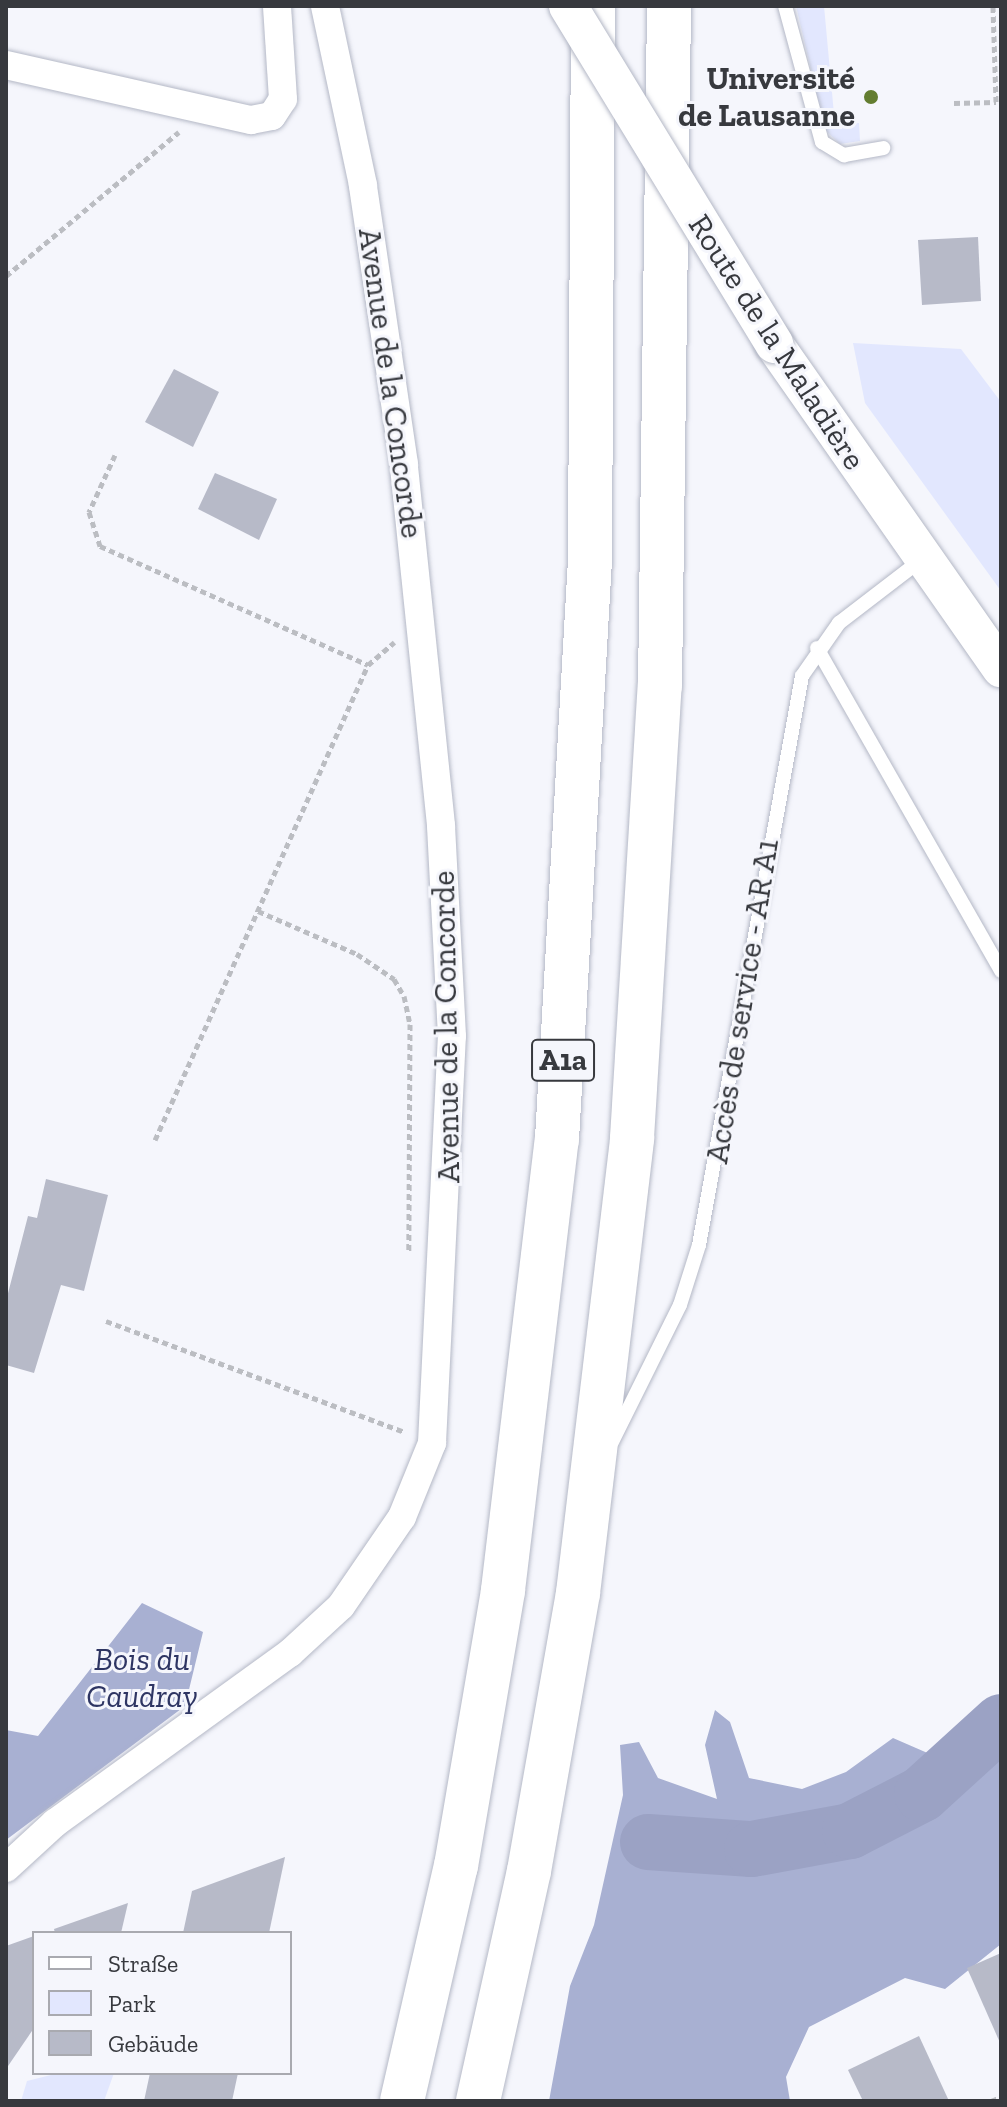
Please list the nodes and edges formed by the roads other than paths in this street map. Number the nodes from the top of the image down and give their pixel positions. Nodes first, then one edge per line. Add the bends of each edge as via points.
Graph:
1 (277, 6) edge
2 (325, 6) edge
3 (568, 6) edge
4 (593, 6) edge
5 (669, 6) edge
6 (785, 6) edge
7 (6, 65) edge
8 (883, 148) dead end
9 (921, 559) junction
10 (817, 648) junction
11 (1001, 668) edge
12 (1001, 971) edge
13 (595, 1474) junction
14 (6, 1868) edge
15 (402, 2101) edge
16 (478, 2101) edge

1 - 7 street via 283,99 272,116 251,120
2 - 14 street, Avenue de la Concorde via 363,185 404,464 441,825 451,1111 432,1443 402,1517 341,1606 290,1653 55,1823
3 - 9 main road, Route de la Maladière, bridge via 774,344
4 - 15 highway, A1a via 590,560 557,1139 496,1633 456,1866
5 - 13 highway, A1a via 667,482 652,854 632,1138
6 - 8 lane via 822,142 844,155
9 - 10 lane, Accès de service - AR A1
9 - 11 main road, Route de la Maladière
10 - 12 lane
10 - 13 lane, Accès de service - AR A1 via 788,723 699,1245 668,1333
13 - 16 highway, A1a via 529,1871

